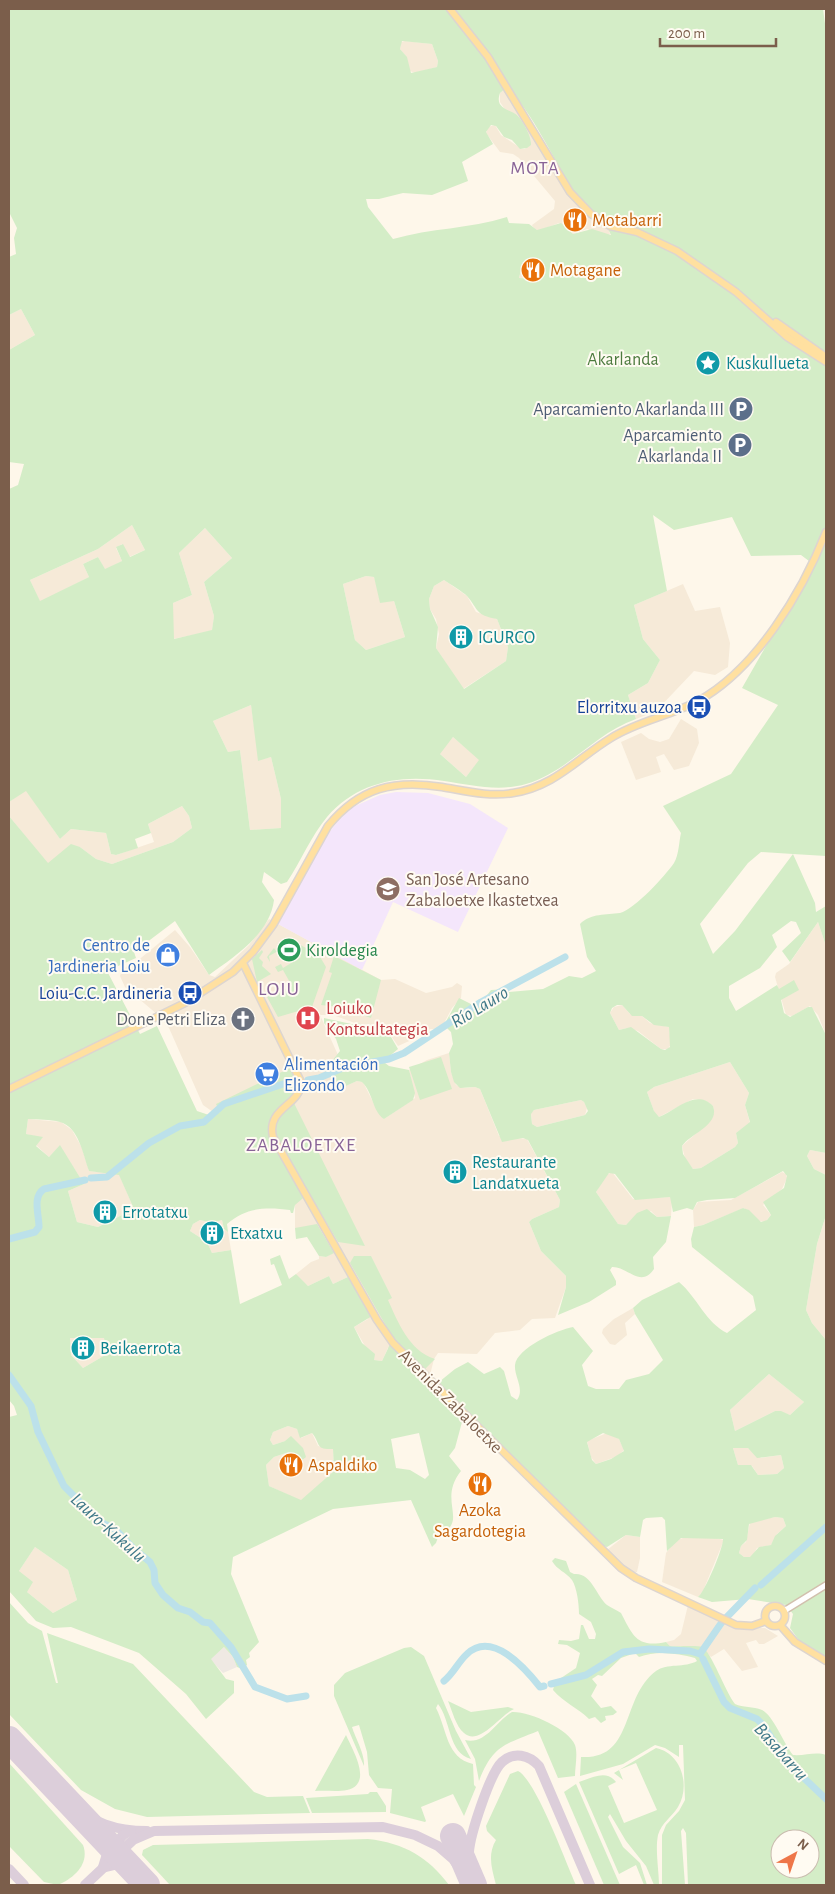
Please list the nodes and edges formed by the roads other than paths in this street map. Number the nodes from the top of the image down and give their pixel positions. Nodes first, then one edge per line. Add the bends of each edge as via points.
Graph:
1 (450, 9) edge
2 (741, 296) junction
3 (826, 356) edge
4 (826, 362) edge
5 (826, 532) edge
6 (826, 540) edge
7 (724, 686) junction
8 (250, 956) junction
9 (243, 963) junction
10 (249, 975) junction
11 (227, 977) junction
12 (9, 1089) edge
13 (826, 1585) edge
14 (784, 1611) junction
15 (766, 1621) junction
16 (780, 1625) junction
17 (826, 1661) edge

1 - 2 main road via 488,56 570,192 591,214 610,226 637,232 677,251
2 - 3 main road
2 - 4 main road via 787,337
5 - 7 main road via 810,568 776,623
6 - 7 main road via 806,582 783,618 754,659
7 - 8 main road via 709,696 615,738 566,775 536,791 490,798 400,787 372,795 339,814 320,839 273,925
8 - 9 main road
8 - 10 main road
9 - 10 main road
9 - 11 main road
10 - 11 main road via 240,973
10 - 15 main road, Avenida Zabaloetxe via 301,1082 301,1089 277,1114 272,1127 273,1137 386,1336 621,1568 724,1620 747,1626
11 - 12 main road
13 - 14 street
14 - 15 main road via 779,1607 770,1608 766,1612
14 - 16 main road via 785,1619
15 - 16 main road via 774,1626
16 - 17 main road via 795,1642

